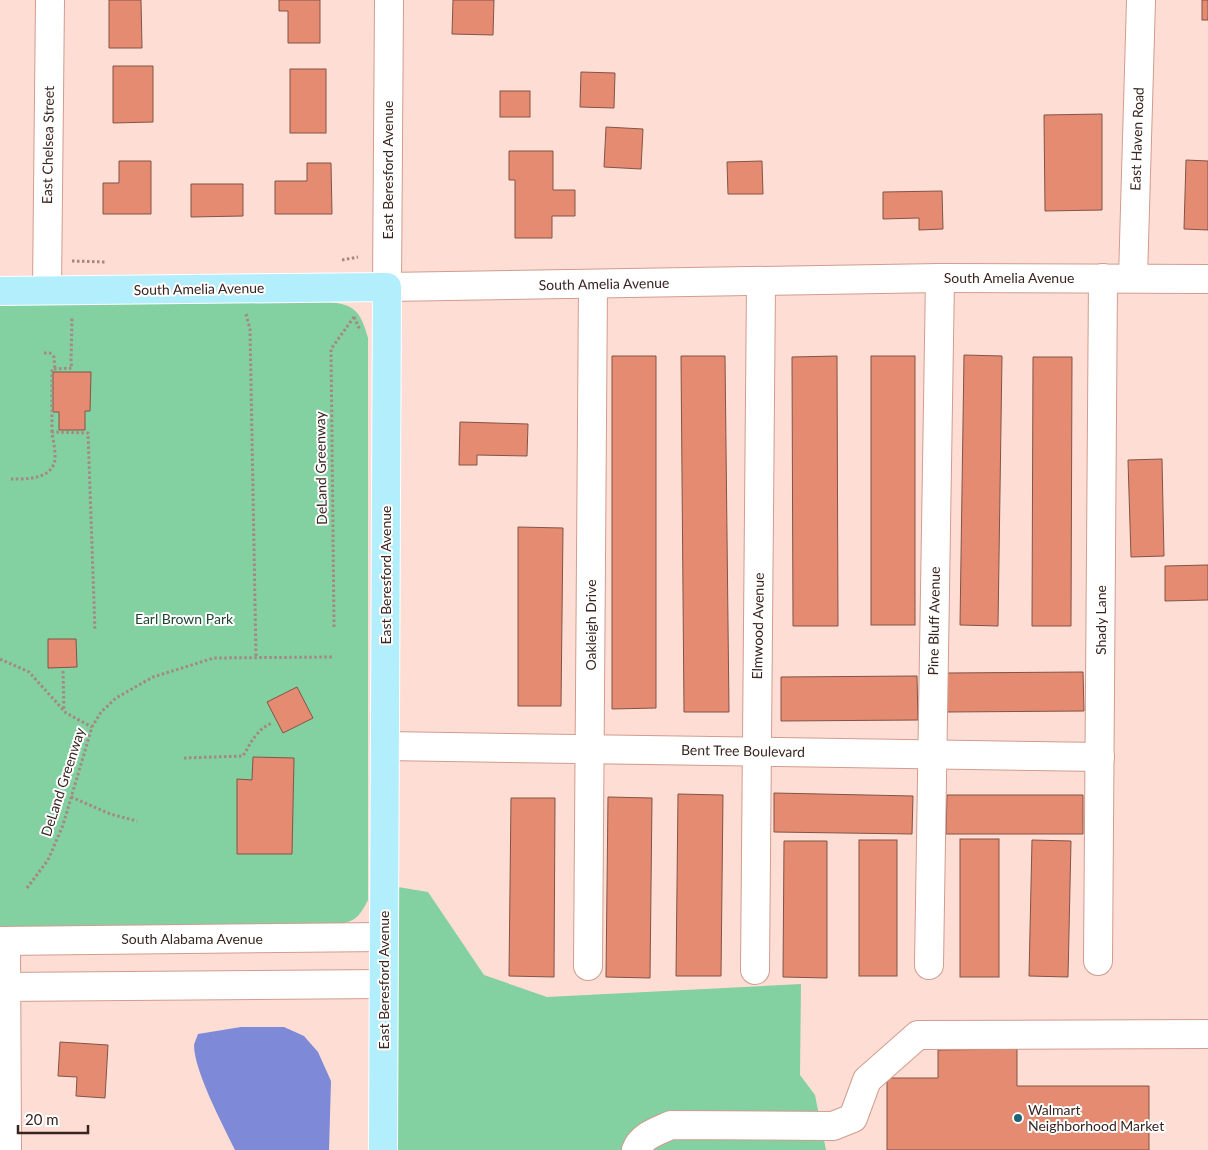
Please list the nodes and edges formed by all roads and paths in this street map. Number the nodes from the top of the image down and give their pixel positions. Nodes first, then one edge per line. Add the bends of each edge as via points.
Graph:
1 (50, 0) edge
2 (389, 0) edge
3 (1141, 0) edge
4 (940, 278) junction
5 (1103, 278) junction
6 (1133, 278) junction
7 (1208, 279) edge
8 (761, 282) junction
9 (593, 284) junction
10 (387, 287) junction
11 (60, 290) junction
12 (0, 291) edge
13 (245, 312) dead end
14 (354, 317) dead end
15 (44, 353) dead end
16 (55, 369) junction
17 (52, 432) junction
18 (11, 479) dead end
19 (334, 627) dead end
20 (95, 631) dead end
21 (333, 657) dead end
22 (256, 658) junction
23 (0, 659) edge
24 (64, 671) dead end
25 (64, 711) junction
26 (273, 723) dead end
27 (92, 727) junction
28 (385, 746) junction
29 (590, 749) junction
30 (757, 751) junction
31 (932, 754) junction
32 (1100, 757) junction
33 (184, 758) dead end
34 (71, 797) junction
35 (137, 822) dead end
36 (26, 888) dead end
37 (384, 937) junction
38 (3, 941) edge
39 (1098, 961) dead end
40 (928, 965) dead end
41 (588, 966) dead end
42 (755, 970) dead end
43 (384, 984) junction
44 (3, 987) edge
45 (1208, 1034) edge
46 (7, 1150) edge
47 (383, 1150) edge
48 (636, 1150) edge

1 - 11 street, East Chelsea Street
2 - 10 street, East Beresford Avenue
3 - 6 street, East Haven Road
4 - 5 street, South Amelia Avenue
4 - 8 street, South Amelia Avenue
4 - 31 street, Pine Bluff Avenue
5 - 6 street, South Amelia Avenue
5 - 32 street, Shady Lane
6 - 7 street, South Amelia Avenue
8 - 9 street, South Amelia Avenue
8 - 30 street, Elmwood Avenue
9 - 10 street, South Amelia Avenue
9 - 29 street, Oakleigh Drive
10 - 11 main road, South Amelia Avenue
10 - 28 main road, East Beresford Avenue
11 - 12 main road, South Amelia Avenue
11 - 16 path via 72,368
13 - 22 path via 250,329
14 - 19 path, DeLand Greenway via 331,349
15 - 16 path via 54,357
16 - 17 path via 52,369
17 - 18 path via 54,463 50,469 29,479
17 - 20 path via 88,433
21 - 22 path, DeLand Greenway
22 - 27 path, DeLand Greenway via 214,658 153,677 116,698 101,712
23 - 25 path via 29,672
24 - 25 path
25 - 27 path
26 - 33 path via 253,738 243,756
27 - 34 path, DeLand Greenway
28 - 29 street, Bent Tree Boulevard
28 - 37 main road, East Beresford Avenue
29 - 30 street, Bent Tree Boulevard
29 - 41 street, Oakleigh Drive
30 - 31 street, Bent Tree Boulevard
30 - 42 street, Elmwood Avenue
31 - 32 street, Bent Tree Boulevard
31 - 40 street, Pine Bluff Avenue
32 - 39 street, Shady Lane
34 - 35 path
34 - 36 path, DeLand Greenway via 48,860
37 - 38 street, South Alabama Avenue
37 - 43 main road, East Beresford Avenue
38 - 44 street
43 - 44 street
43 - 47 main road, East Beresford Avenue
44 - 46 street
45 - 48 street via 918,1035 867,1080 853,1118 832,1126 671,1125 651,1134

